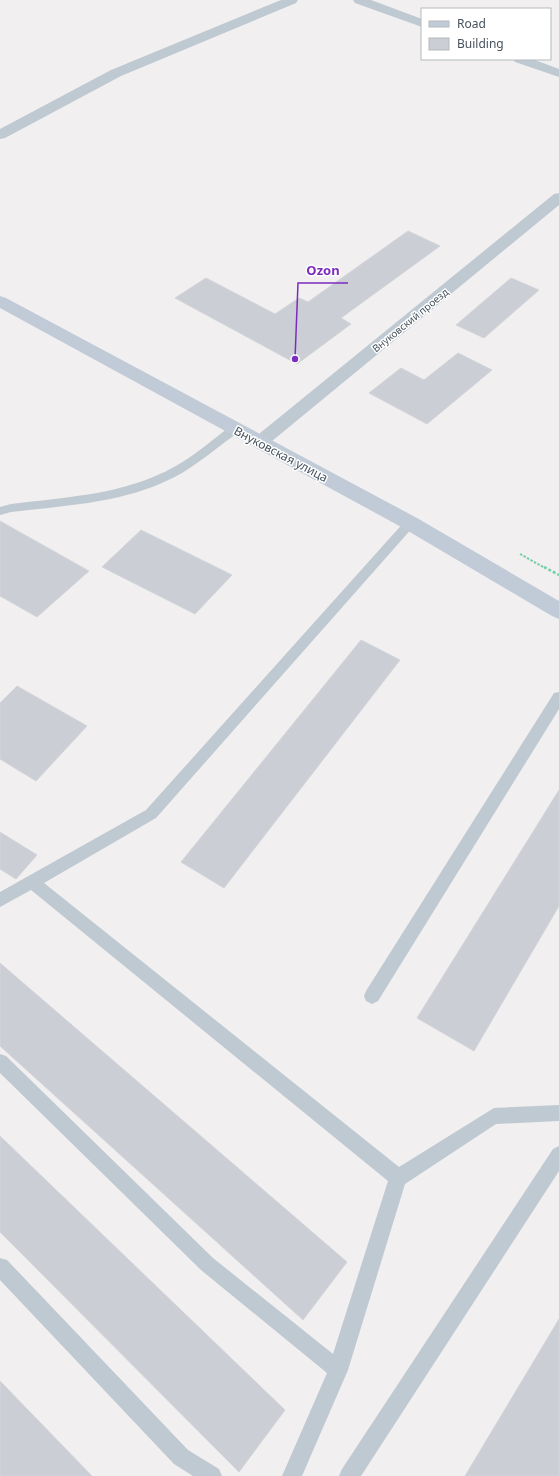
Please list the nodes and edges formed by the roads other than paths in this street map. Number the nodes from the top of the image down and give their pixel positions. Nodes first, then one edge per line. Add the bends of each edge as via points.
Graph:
1 (292, 0) edge
2 (359, 0) edge
3 (421, 23) edge
4 (523, 60) edge
5 (559, 73) edge
6 (0, 136) edge
7 (559, 197) edge
8 (0, 301) edge
9 (235, 429) junction
10 (260, 442) junction
11 (0, 511) edge
12 (410, 523) junction
13 (559, 611) edge
14 (559, 697) edge
15 (32, 882) junction
16 (0, 899) edge
17 (372, 996) dead end
18 (0, 1062) edge
19 (559, 1113) edge
20 (559, 1155) edge
21 (398, 1178) junction
22 (0, 1267) edge
23 (338, 1370) junction
24 (212, 1476) edge
25 (292, 1476) edge
26 (349, 1476) edge

1 - 6 street via 116,73
2 - 3 street
4 - 5 street
7 - 10 street, Внуковский проезд
8 - 9 main road, Внуковская улица
9 - 10 main road, Внуковская улица
9 - 11 lane via 178,470 142,486 114,495
10 - 12 main road, Внуковская улица
12 - 13 main road, Внуковская улица
12 - 15 lane via 151,814
14 - 17 lane
15 - 16 lane
15 - 21 lane
18 - 23 lane via 207,1264
19 - 21 lane via 494,1116
20 - 26 lane
21 - 23 lane
22 - 24 lane via 181,1457
23 - 25 lane

